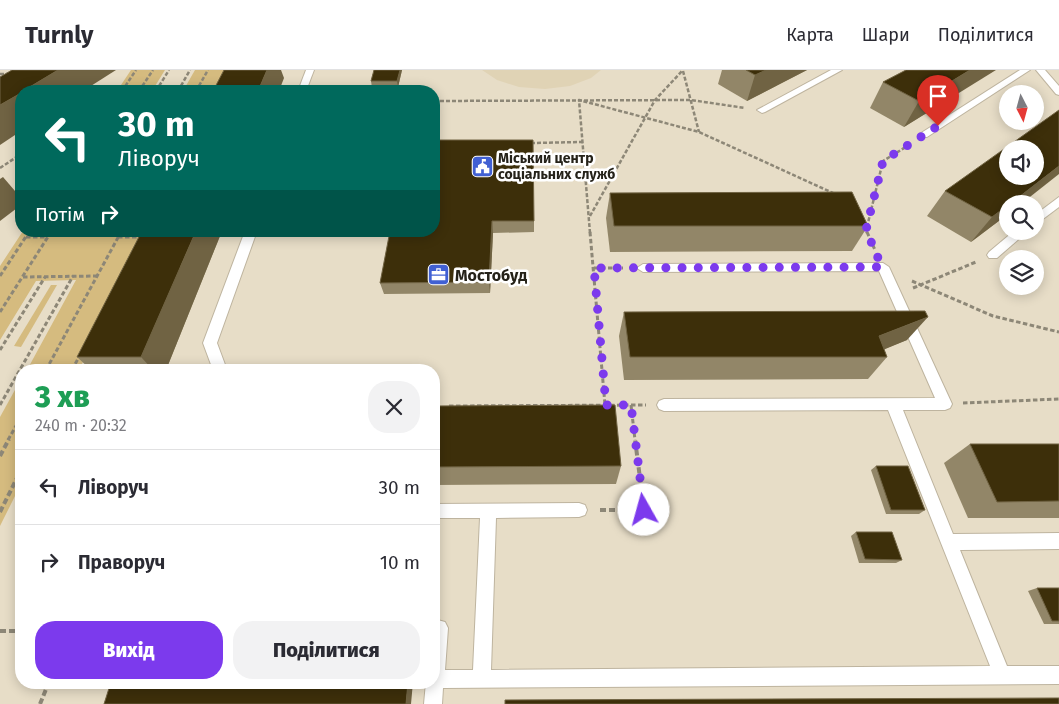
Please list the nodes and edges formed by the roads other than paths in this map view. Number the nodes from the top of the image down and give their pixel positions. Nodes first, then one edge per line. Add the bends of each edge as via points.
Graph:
1 (310, 70) edge
2 (838, 70) edge
3 (1026, 70) edge
4 (1040, 70) edge
5 (304, 85) edge
6 (1059, 92) edge
7 (762, 110) road end
8 (924, 135) road end
9 (1059, 201) edge
10 (1044, 214) edge
11 (249, 237) edge
12 (1011, 240) edge
13 (993, 255) road end
14 (643, 268) road end
15 (218, 364) edge
16 (664, 404) road end
17 (893, 404) junction
18 (579, 510) road end
19 (440, 511) edge
20 (488, 511) junction
21 (1059, 541) edge
22 (948, 542) junction
23 (1002, 675) junction
24 (1059, 676) edge
25 (482, 678) junction
26 (440, 679) edge
27 (434, 689) edge
28 (433, 704) edge

1 - 5 lane
2 - 7 lane
3 - 8 lane
4 - 6 lane
9 - 10 lane
11 - 15 lane via 210,344
12 - 13 lane
14 - 17 lane via 882,267 945,404
16 - 17 lane
17 - 22 lane
18 - 20 lane
19 - 20 lane
20 - 25 lane
21 - 22 lane
22 - 23 lane
23 - 24 lane
23 - 25 lane
25 - 26 lane
27 - 28 lane

